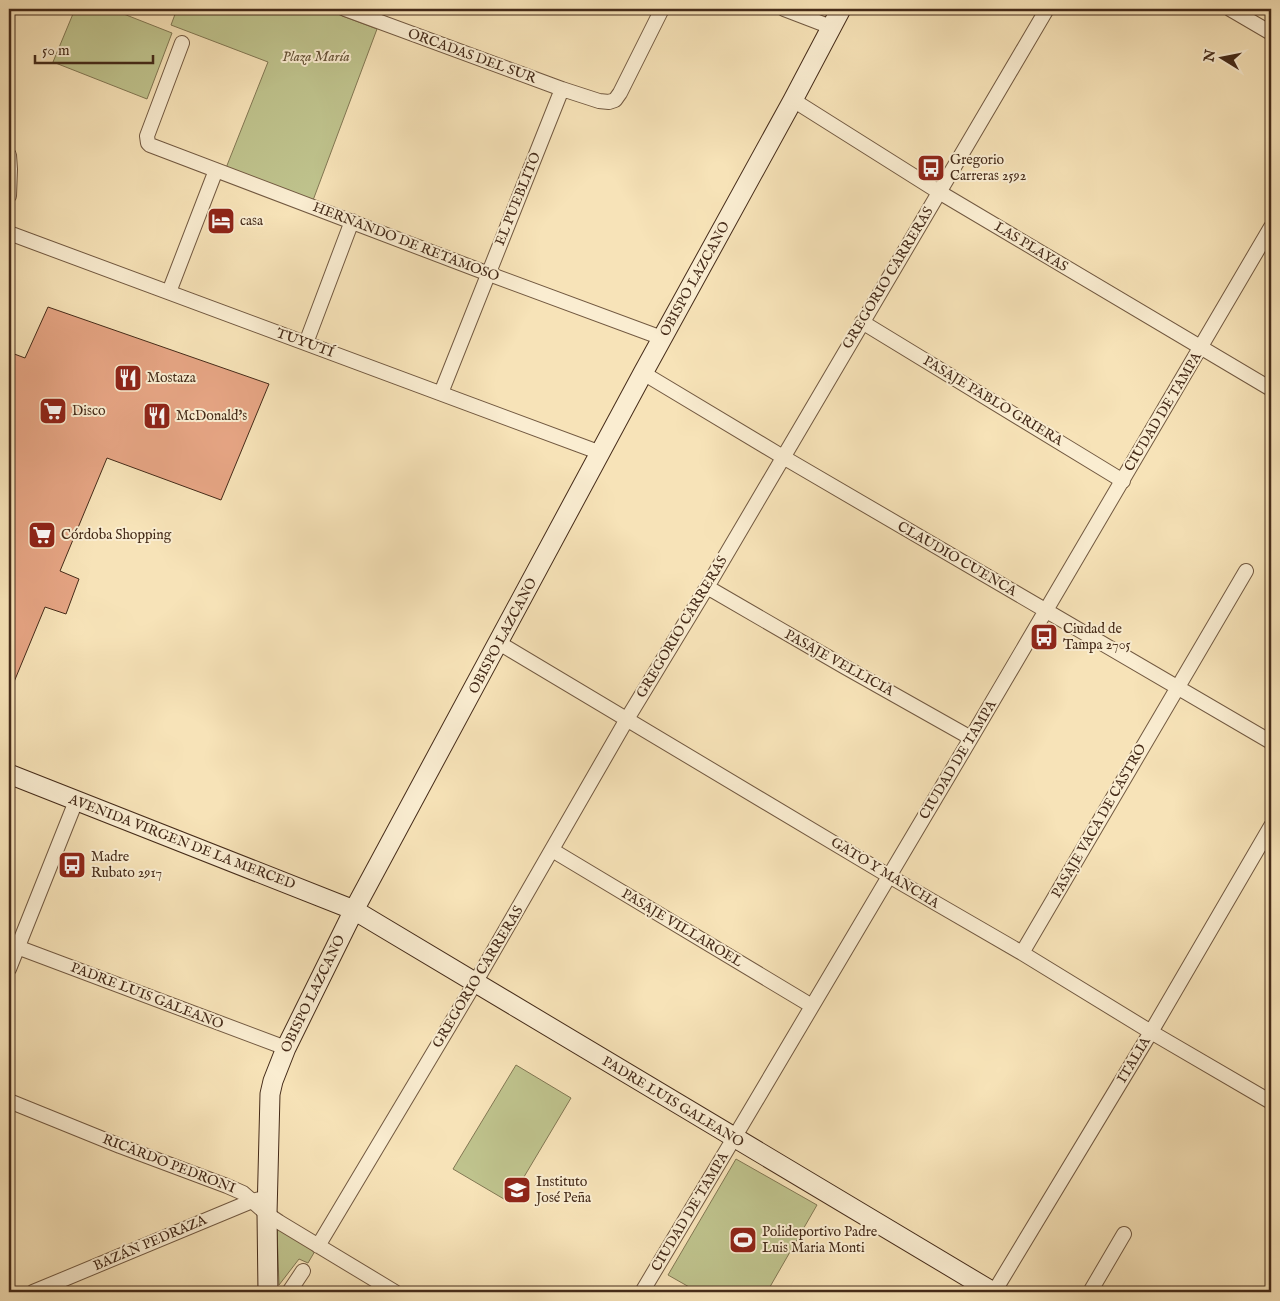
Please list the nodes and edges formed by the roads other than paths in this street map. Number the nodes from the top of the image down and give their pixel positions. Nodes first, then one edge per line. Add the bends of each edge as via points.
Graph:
1 (345, 9) edge
2 (662, 9) edge
3 (784, 9) edge
4 (841, 9) edge
5 (1046, 9) edge
6 (1230, 9) edge
7 (831, 27) junction
8 (1271, 34) edge
9 (182, 43) dead end
10 (562, 89) junction
11 (793, 100) junction
12 (9, 155) edge
13 (216, 170) junction
14 (939, 192) junction
15 (9, 196) edge
16 (352, 221) junction
17 (1271, 227) edge
18 (9, 233) edge
19 (489, 274) junction
20 (168, 292) junction
21 (862, 322) junction
22 (662, 338) junction
23 (306, 343) junction
24 (1201, 347) junction
25 (643, 373) junction
26 (1271, 389) edge
27 (441, 393) junction
28 (601, 453) junction
29 (783, 457) junction
30 (1123, 481) junction
31 (1246, 571) dead end
32 (707, 587) junction
33 (1046, 610) junction
34 (499, 643) junction
35 (1177, 688) junction
36 (627, 719) junction
37 (971, 738) junction
38 (1271, 742) edge
39 (9, 774) edge
40 (76, 801) junction
41 (1271, 826) edge
42 (552, 850) junction
43 (889, 876) junction
44 (354, 910) junction
45 (13, 946) edge
46 (1022, 954) junction
47 (9, 969) edge
48 (475, 983) junction
49 (812, 1006) junction
50 (1151, 1032) junction
51 (286, 1048) junction
52 (9, 1101) edge
53 (1271, 1102) edge
54 (734, 1138) junction
55 (262, 1204) junction
56 (1124, 1234) dead end
57 (318, 1246) junction
58 (303, 1271) dead end
59 (33, 1292) edge
60 (268, 1292) edge
61 (289, 1292) edge
62 (395, 1292) edge
63 (642, 1292) edge
64 (994, 1292) edge
65 (1090, 1292) edge

1 - 10 street, ORCADAS DEL SUR
2 - 10 street, ORCADAS DEL SUR via 615,100 600,101
3 - 7 street
4 - 7 main road, OBISPO LAZCANO
5 - 14 street, GREGORIO CARRERAS
6 - 8 street
7 - 11 main road, OBISPO LAZCANO
9 - 13 street, HERNANDO DE RETAMOSO via 147,136 148,143
10 - 19 street, EL PUEBLITO
11 - 14 street, LAS PLAYAS
11 - 22 main road, OBISPO LAZCANO
12 - 15 street
13 - 16 street, HERNANDO DE RETAMOSO
13 - 20 street
14 - 21 street, GREGORIO CARRERAS
14 - 24 street, LAS PLAYAS
16 - 19 street, HERNANDO DE RETAMOSO
16 - 23 street
17 - 24 street, CIUDAD DE TAMPA
18 - 20 street, TUYUTÍ
19 - 22 street, HERNANDO DE RETAMOSO
19 - 27 street, EL PUEBLITO
20 - 23 street, TUYUTÍ
21 - 29 street, GREGORIO CARRERAS
21 - 30 street, PASAJE PABLO GRIERA
22 - 25 main road, OBISPO LAZCANO
23 - 27 street, TUYUTÍ
24 - 26 street, LAS PLAYAS
24 - 30 street, CIUDAD DE TAMPA
25 - 28 main road, OBISPO LAZCANO
25 - 29 street, CLAUDIO CUENCA
27 - 28 street, TUYUTÍ
28 - 34 main road, OBISPO LAZCANO
29 - 32 street, GREGORIO CARRERAS
29 - 33 street, CLAUDIO CUENCA
30 - 33 street, CIUDAD DE TAMPA
31 - 35 street, PASAJE VACA DE CASTRO
32 - 36 street, GREGORIO CARRERAS
32 - 37 street, PASAJE VELLICIA
33 - 35 street, CLAUDIO CUENCA
33 - 37 street, CIUDAD DE TAMPA
34 - 36 street, GATO Y MANCHA
34 - 44 main road, OBISPO LAZCANO
35 - 38 street, CLAUDIO CUENCA
35 - 46 street, PASAJE VACA DE CASTRO
36 - 42 street, GREGORIO CARRERAS
36 - 43 street, GATO Y MANCHA
37 - 43 street, CIUDAD DE TAMPA
39 - 40 main road, AVENIDA VIRGEN DE LA MERCED
40 - 44 main road, AVENIDA VIRGEN DE LA MERCED
40 - 45 street
41 - 50 street, ITALIA
42 - 48 street, GREGORIO CARRERAS
42 - 49 street, PASAJE VILLAROEL
43 - 46 street, GATO Y MANCHA
43 - 49 street, CIUDAD DE TAMPA
44 - 48 main road, PADRE LUIS GALEANO
44 - 51 main road, OBISPO LAZCANO
45 - 47 street
45 - 51 street, PADRE LUIS GALEANO
46 - 50 street, GATO Y MANCHA
48 - 54 main road, PADRE LUIS GALEANO
48 - 57 street, GREGORIO CARRERAS
49 - 54 street, CIUDAD DE TAMPA
50 - 53 street, GATO Y MANCHA
50 - 64 street, ITALIA
51 - 55 main road, OBISPO LAZCANO via 270,1094
52 - 55 street, RICARDO PEDRONI via 226,1186
54 - 63 street, CIUDAD DE TAMPA
54 - 64 main road, PADRE LUIS GALEANO
55 - 57 street, RICARDO PEDRONI
55 - 59 street, BAZÁN PEDRAZA
55 - 60 main road, OBISPO LAZCANO
56 - 65 street
57 - 62 street, RICARDO PEDRONI
58 - 61 street

